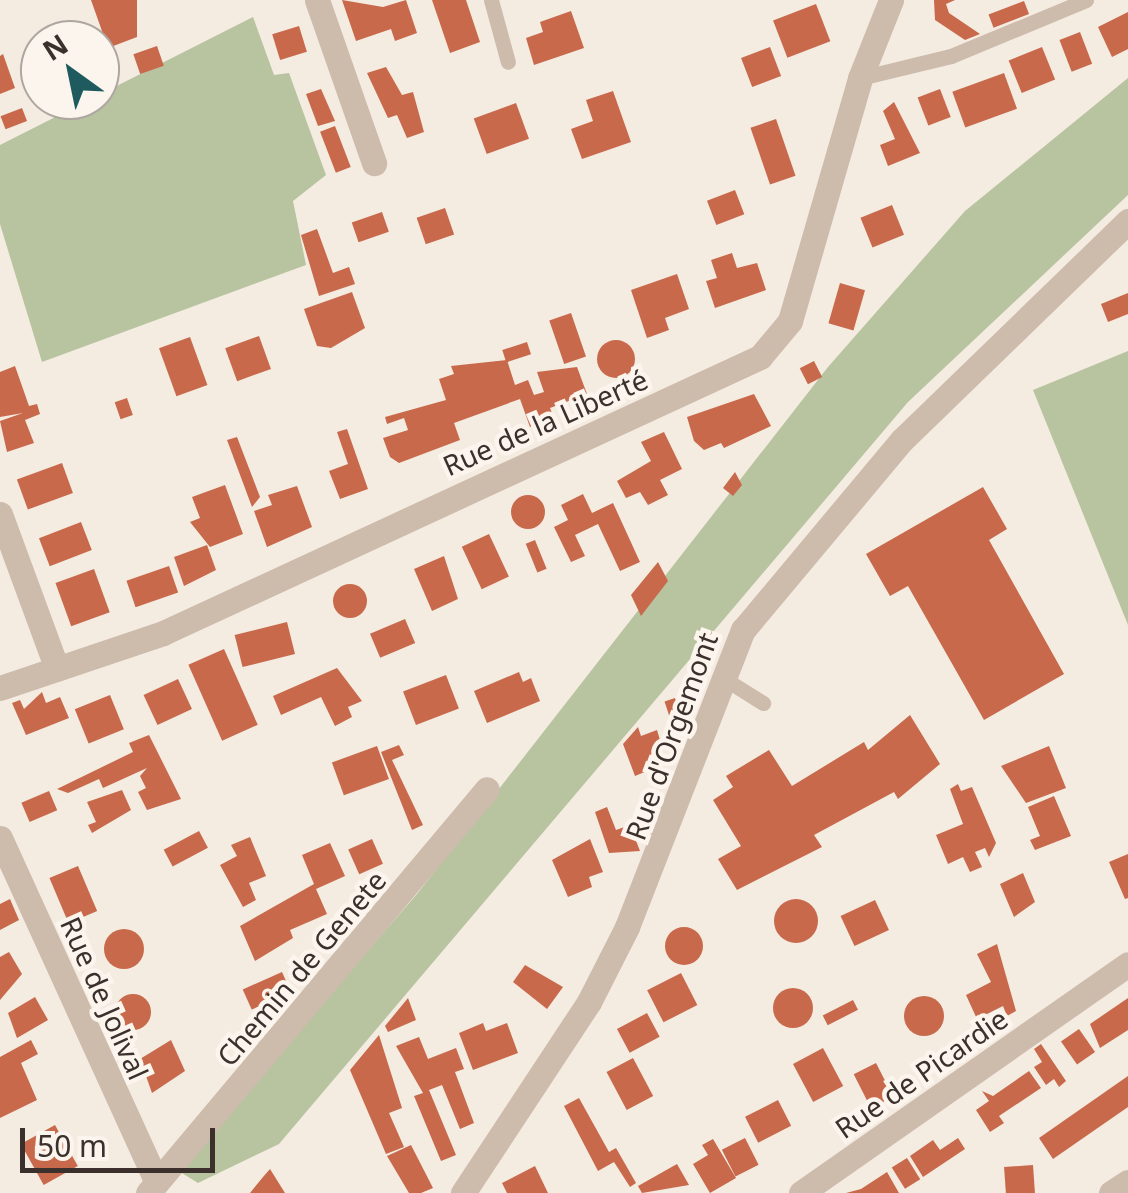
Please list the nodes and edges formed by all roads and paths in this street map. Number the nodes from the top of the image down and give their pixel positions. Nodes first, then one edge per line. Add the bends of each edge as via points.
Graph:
1 (316, 0) edge
2 (490, 0) edge
3 (890, 0) edge
4 (1086, 0) edge
5 (508, 62) dead end
6 (860, 78) junction
7 (374, 162) dead end
8 (1128, 221) edge
9 (0, 514) edge
10 (57, 669) junction
11 (720, 676) junction
12 (0, 688) edge
13 (763, 702) dead end
14 (487, 790) dead end
15 (0, 838) edge
16 (1128, 964) edge
17 (1128, 1182) edge
18 (152, 1188) edge
19 (463, 1193) edge
20 (801, 1193) edge
21 (1111, 1193) edge

1 - 7 street
2 - 5 lane
3 - 6 street, Rue de la Liberté
4 - 6 lane via 951,56
6 - 10 street, Rue de la Liberté via 790,321 760,356 163,633
8 - 11 street, Rue d'Orgemont via 902,440 781,578
9 - 10 street
10 - 12 street, Rue de la Liberté
11 - 13 lane
11 - 19 street, Rue d'Orgemont via 628,927 589,1002
14 - 18 street, Chemin de Genete
15 - 18 street, Rue de Jolival
16 - 20 street, Rue de Picardie
17 - 21 street

